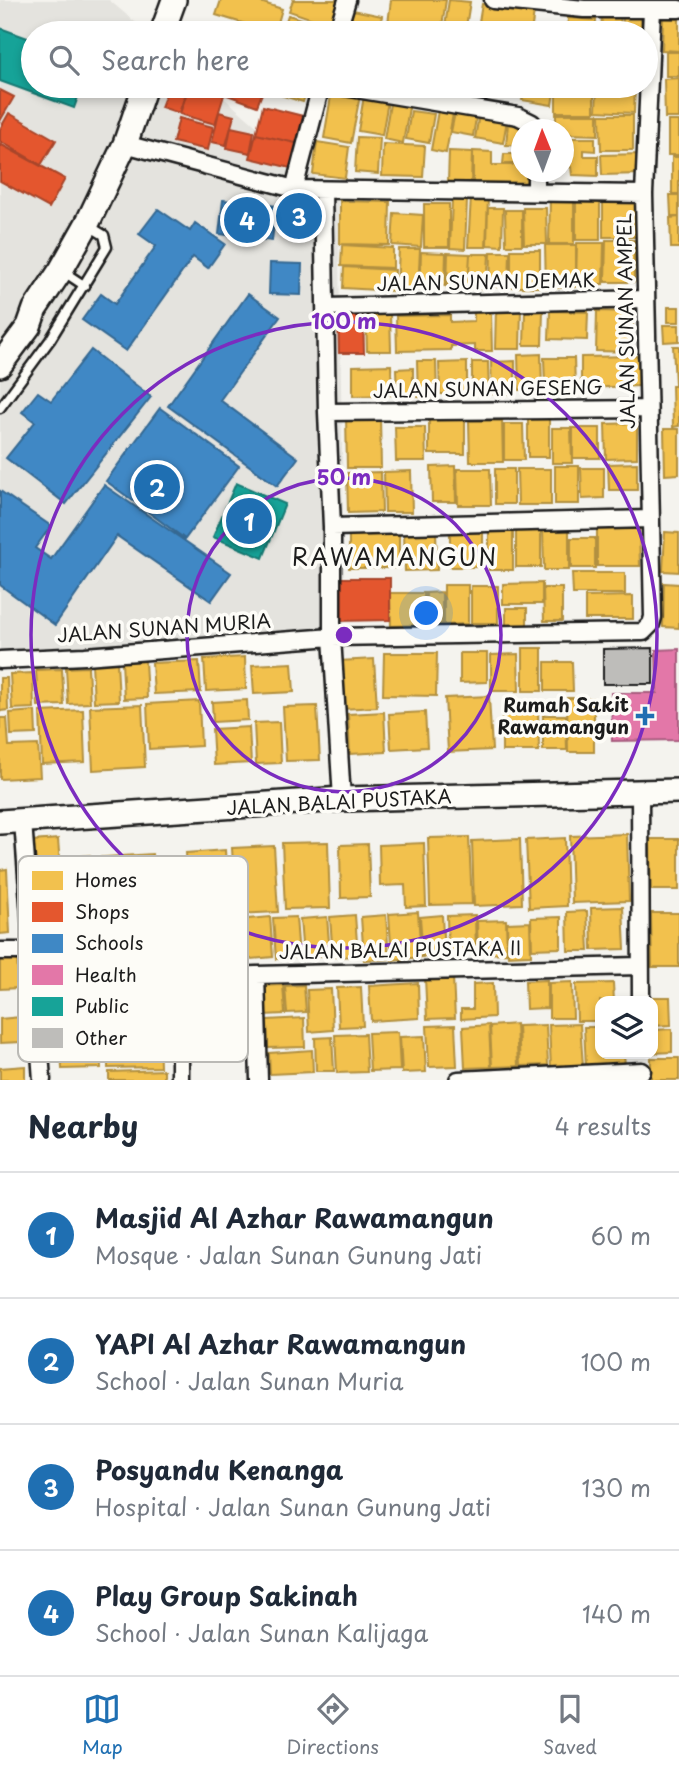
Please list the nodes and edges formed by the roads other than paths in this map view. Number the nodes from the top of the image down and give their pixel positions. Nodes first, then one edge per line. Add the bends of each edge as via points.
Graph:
1 (174, 0) edge
2 (346, 0) edge
3 (493, 0) edge
4 (679, 9) edge
5 (652, 10) junction
6 (166, 21) edge
7 (340, 21) edge
8 (652, 21) edge
9 (141, 98) edge
10 (318, 98) edge
11 (410, 98) edge
12 (648, 98) edge
13 (524, 119) edge
14 (125, 144) junction
15 (536, 182) edge
16 (294, 190) junction
17 (323, 190) junction
18 (536, 192) junction
19 (644, 194) junction
20 (87, 224) junction
21 (61, 271) junction
22 (85, 286) junction
23 (646, 299) junction
24 (327, 307) junction
25 (32, 317) junction
26 (50, 340) junction
27 (0, 344) edge
28 (0, 365) edge
29 (0, 408) edge
30 (648, 409) junction
31 (327, 412) junction
32 (650, 519) junction
33 (332, 527) junction
34 (647, 629) joint
35 (332, 637) junction
36 (0, 660) edge
37 (640, 791) junction
38 (679, 791) edge
39 (342, 799) junction
40 (23, 821) junction
41 (0, 822) edge
42 (26, 856) edge
43 (0, 951) edge
44 (18, 951) edge
45 (640, 966) junction
46 (248, 975) edge
47 (256, 975) junction
48 (641, 996) edge
49 (40, 1062) edge
50 (180, 1062) edge
51 (642, 1076) edge
52 (42, 1080) edge
53 (180, 1080) edge
54 (259, 1080) edge
55 (458, 1080) edge

1 - 6 street
2 - 7 street
3 - 5 street
4 - 5 street
5 - 8 street, JALAN SUNAN AMPEL
9 - 14 street
10 - 16 street
11 - 13 street
12 - 19 street, JALAN SUNAN AMPEL
14 - 16 street
14 - 20 street
15 - 18 street
16 - 17 street
17 - 18 street
17 - 24 street
18 - 19 street
19 - 23 street, JALAN SUNAN AMPEL
20 - 21 street
20 - 22 lane via 104,235 107,247
21 - 22 lane
21 - 25 street
22 - 26 lane
23 - 24 street, JALAN SUNAN DEMAK
23 - 30 street, JALAN SUNAN AMPEL
24 - 31 street
25 - 26 lane
25 - 27 street via 18,319
25 - 28 street
26 - 29 lane
30 - 31 street, JALAN SUNAN GESENG
30 - 32 street, JALAN SUNAN AMPEL
31 - 33 street
32 - 33 street
32 - 34 street, JALAN SUNAN AMPEL via 653,617
33 - 35 street
34 - 35 street, JALAN SUNAN MURIA
35 - 36 street, JALAN SUNAN MURIA
35 - 39 street
37 - 38 street, JALAN BALAI PUSTAKA
37 - 39 street, JALAN BALAI PUSTAKA
37 - 45 street
39 - 40 street, JALAN BALAI PUSTAKA
40 - 41 street, JALAN BALAI PUSTAKA
40 - 42 street
43 - 44 street
45 - 47 street, JALAN BALAI PUSTAKA II
45 - 48 street
46 - 47 street, JALAN BALAI PUSTAKA II
47 - 54 street
49 - 52 street
50 - 53 street
51 - 55 street

